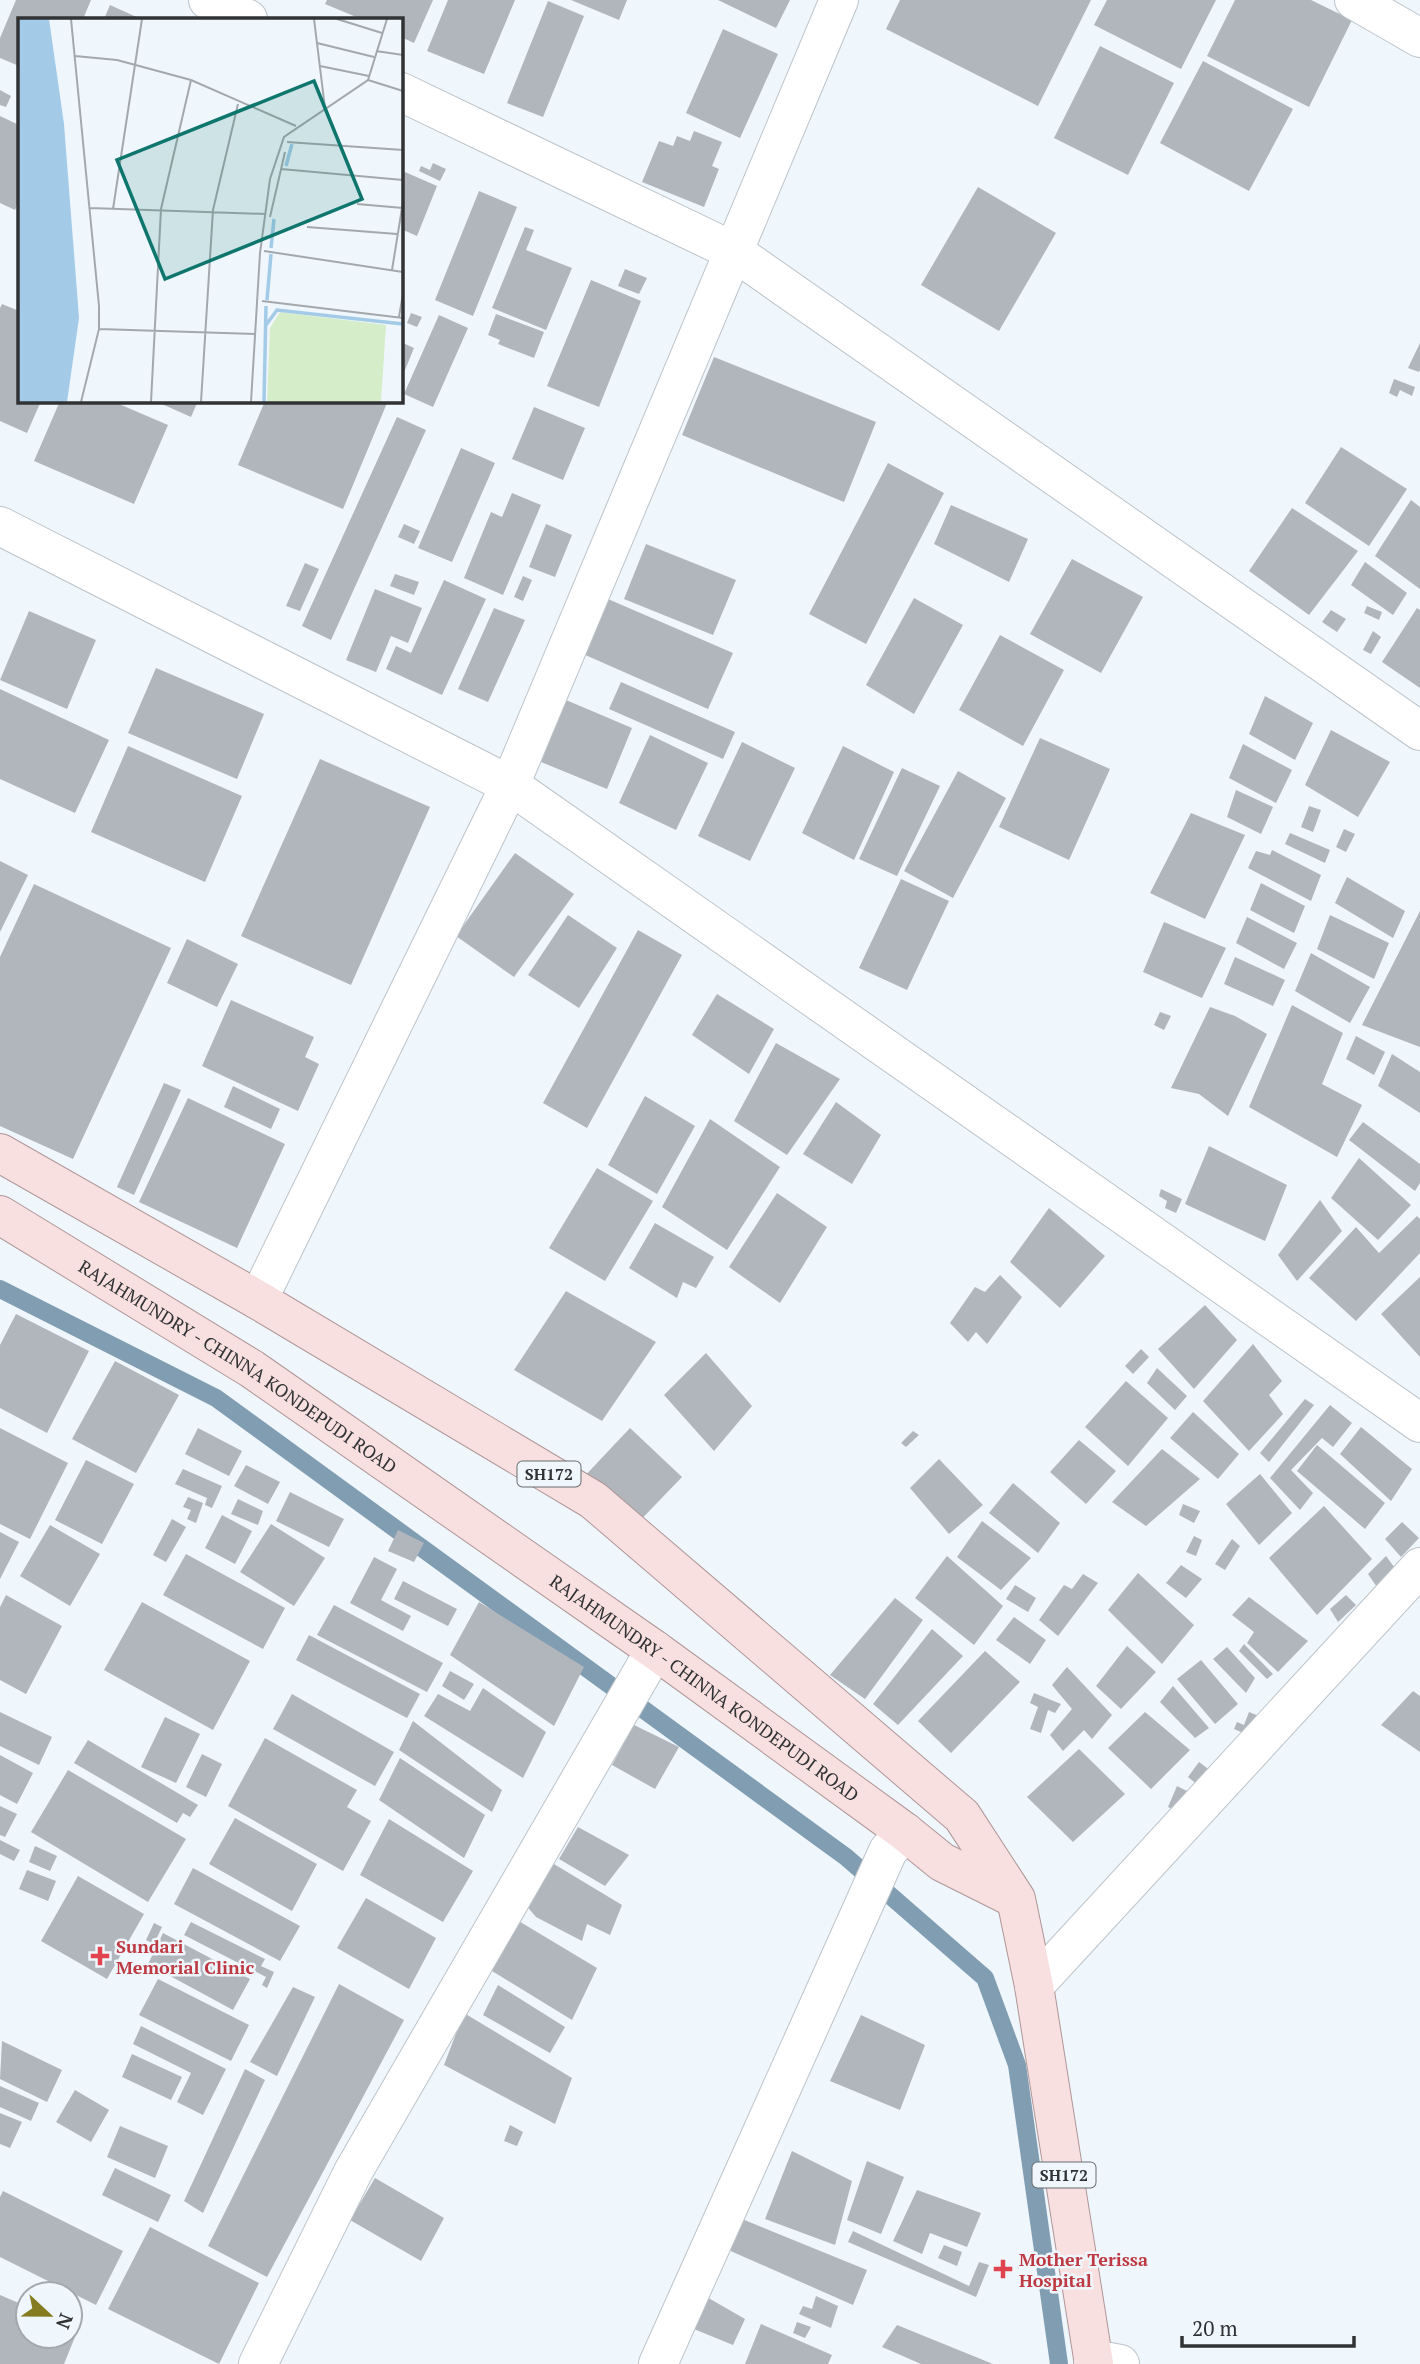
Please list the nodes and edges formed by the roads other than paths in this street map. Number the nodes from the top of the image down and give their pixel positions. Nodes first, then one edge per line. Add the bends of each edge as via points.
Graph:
1 (208, 0) edge
2 (839, 0) edge
3 (1354, 0) edge
4 (246, 18) edge
5 (1420, 38) edge
6 (402, 92) edge
7 (733, 251) junction
8 (0, 526) edge
9 (1420, 731) edge
10 (510, 785) junction
11 (0, 1153) edge
12 (0, 1215) edge
13 (258, 1300) junction
14 (1420, 1423) edge
15 (1420, 1567) edge
16 (655, 1650) junction
17 (905, 1832) junction
18 (1016, 1899) junction
19 (1034, 1986) junction
20 (1102, 2363) edge
21 (258, 2364) edge
22 (658, 2364) edge

1 - 4 street
2 - 7 street
3 - 5 street
6 - 7 street
7 - 9 street
7 - 10 street
8 - 10 street
10 - 13 street
10 - 14 street
11 - 13 main road, SH172
12 - 16 main road, RAJAHMUNDRY - CHINNA KONDEPUDI ROAD via 252,1369
13 - 18 main road, SH172 via 593,1500 962,1816
15 - 19 street
16 - 17 main road, RAJAHMUNDRY - CHINNA KONDEPUDI ROAD
16 - 21 street via 353,2172
17 - 18 main road, RAJAHMUNDRY - CHINNA KONDEPUDI ROAD via 942,1861
17 - 22 street via 888,1852
18 - 19 main road, SH172
19 - 20 main road, SH172

